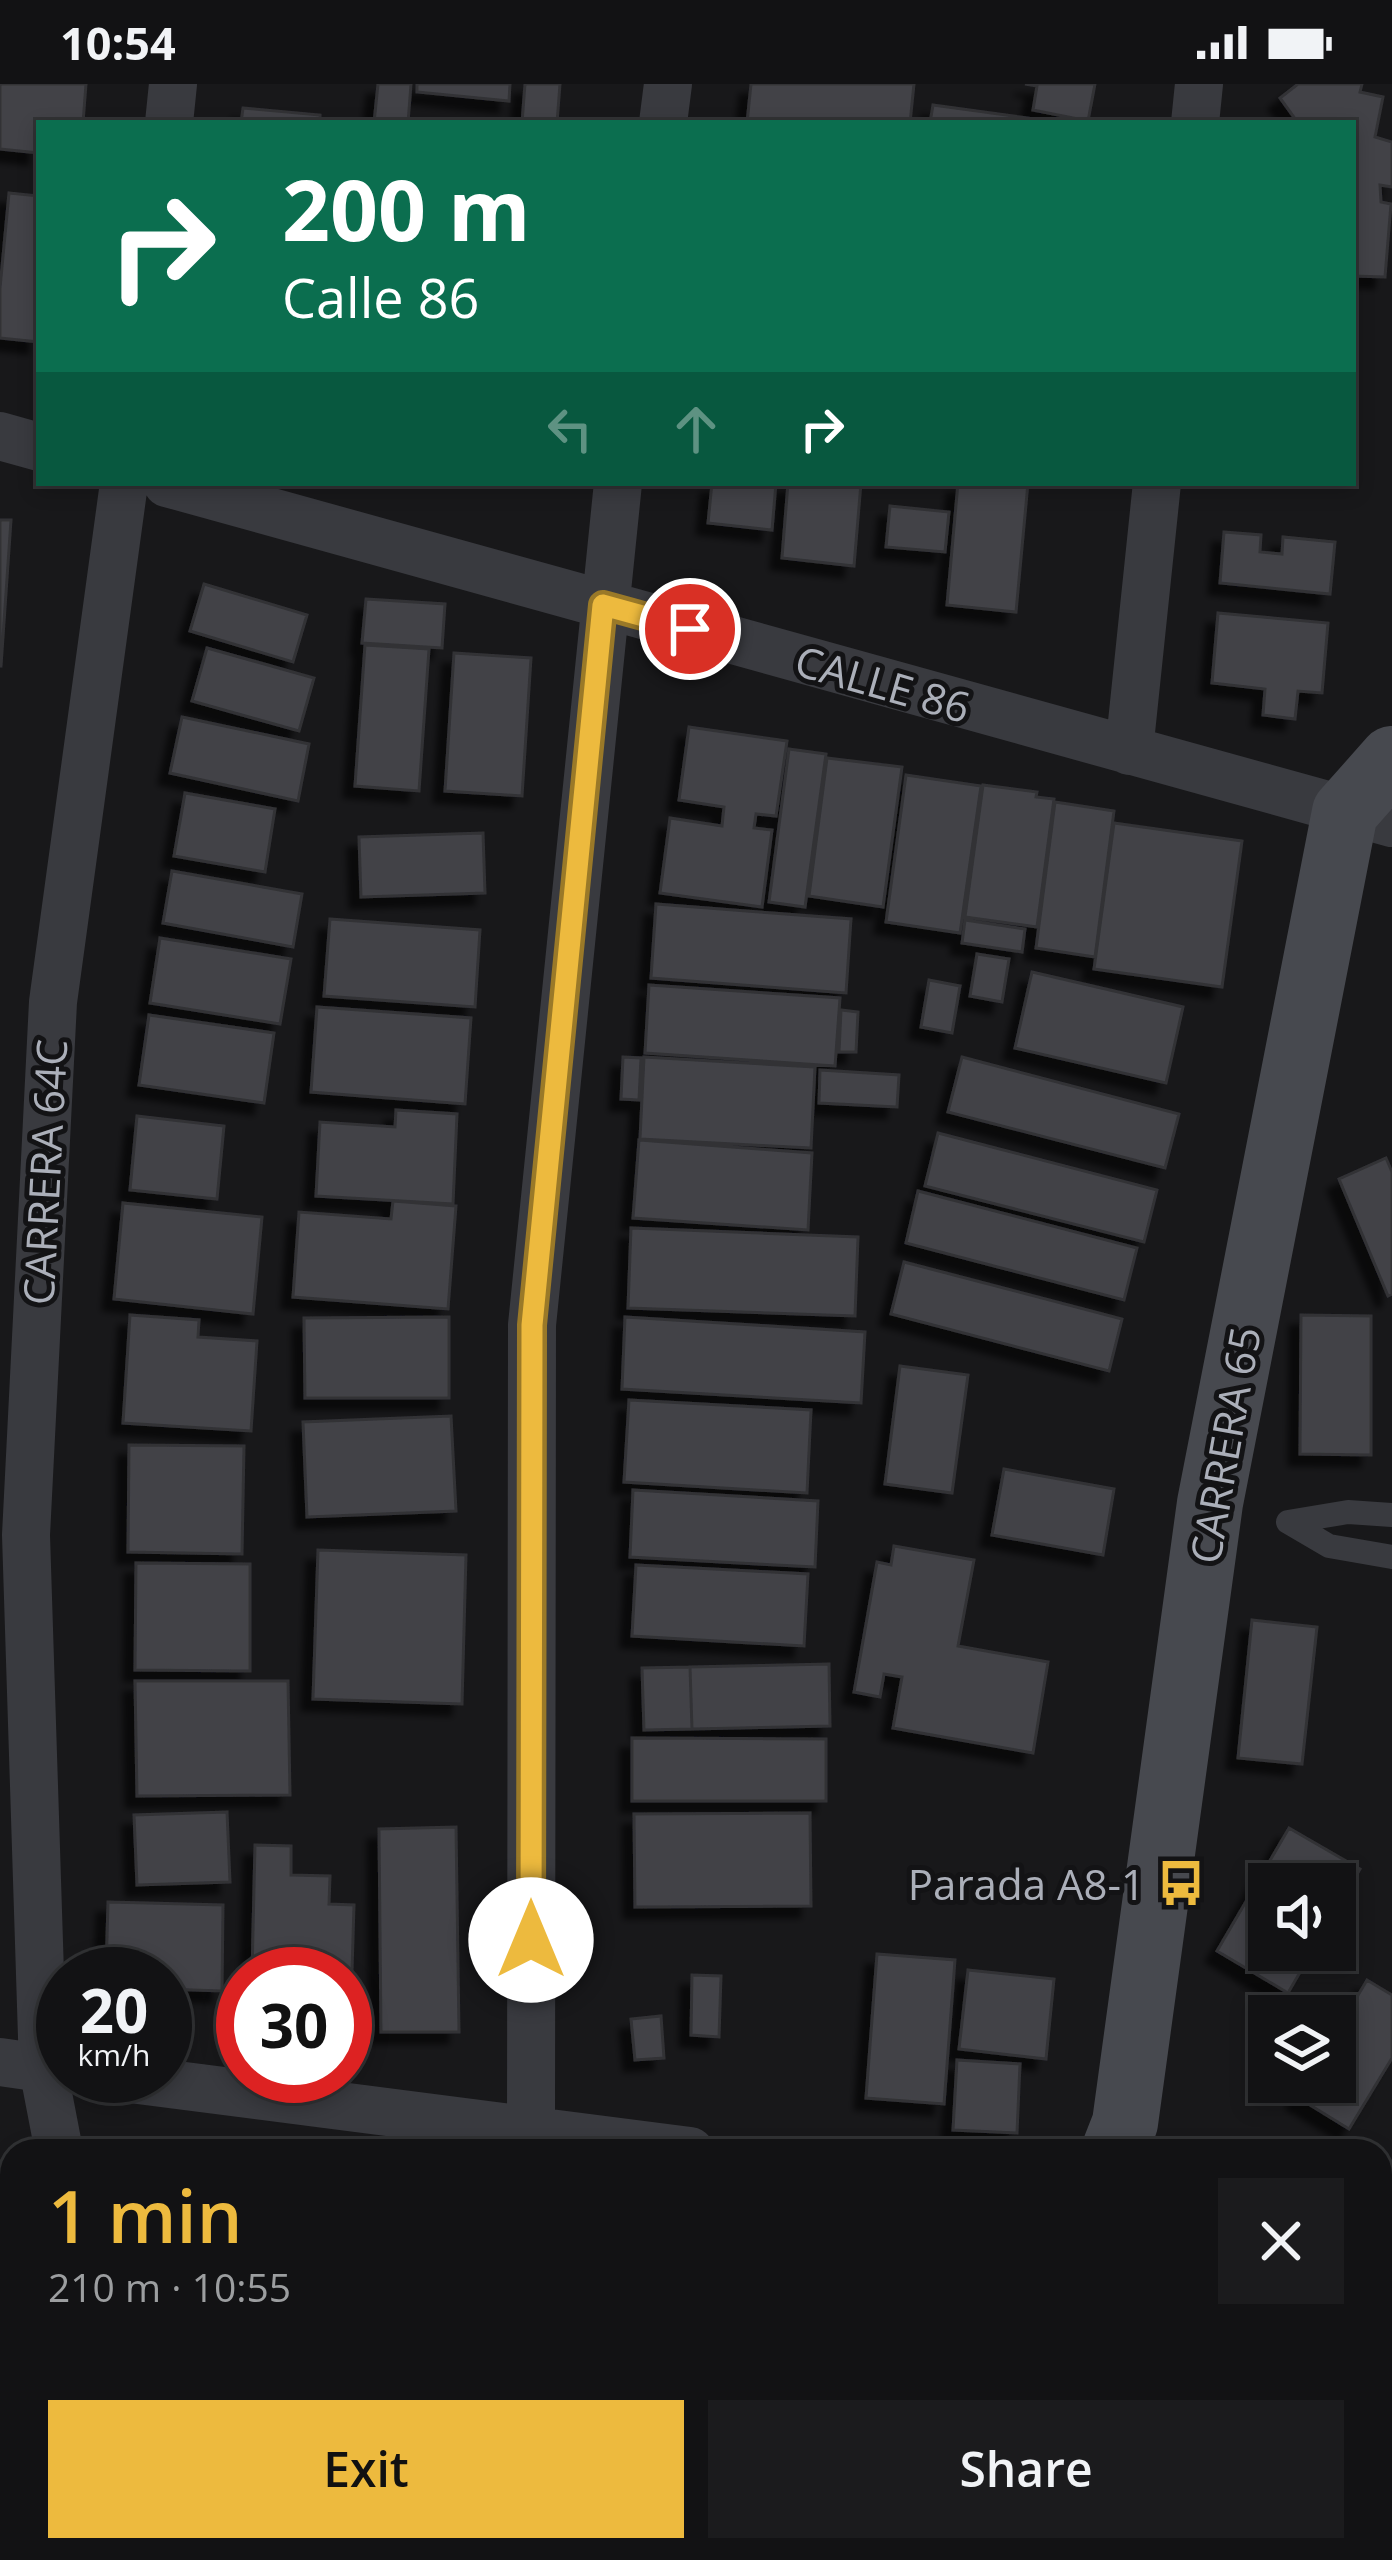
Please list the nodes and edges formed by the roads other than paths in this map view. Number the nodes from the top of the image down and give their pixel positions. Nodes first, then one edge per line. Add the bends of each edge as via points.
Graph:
1 (173, 84) edge
2 (668, 84) edge
3 (1199, 84) edge
4 (169, 120) edge
5 (663, 120) edge
6 (1195, 120) edge
7 (0, 436) edge
8 (36, 446) edge
9 (124, 486) edge
10 (178, 486) edge
11 (618, 486) edge
12 (1157, 486) edge
13 (603, 605) junction
14 (1129, 751) junction
15 (1392, 759) edge
16 (1369, 817) edge
17 (1392, 1515) edge
18 (1392, 1557) edge
19 (35, 2067) edge
20 (192, 2086) edge
21 (531, 2128) junction
22 (56, 2139) edge
23 (607, 2139) edge
24 (1119, 2139) edge

1 - 4 street
2 - 5 street
3 - 6 street
7 - 8 street
9 - 19 street, CARRERA 64C via 52,1002 26,1535
10 - 13 street, CALLE 86
11 - 13 street
12 - 14 street
13 - 14 street, CALLE 86
13 - 21 street via 532,1325
14 - 16 street, CALLE 86
15 - 16 street
16 - 24 street, CARRERA 65 via 1210,1503
17 - 18 lane via 1288,1522 1329,1546
19 - 22 street, CARRERA 64C
20 - 21 street
21 - 23 street

